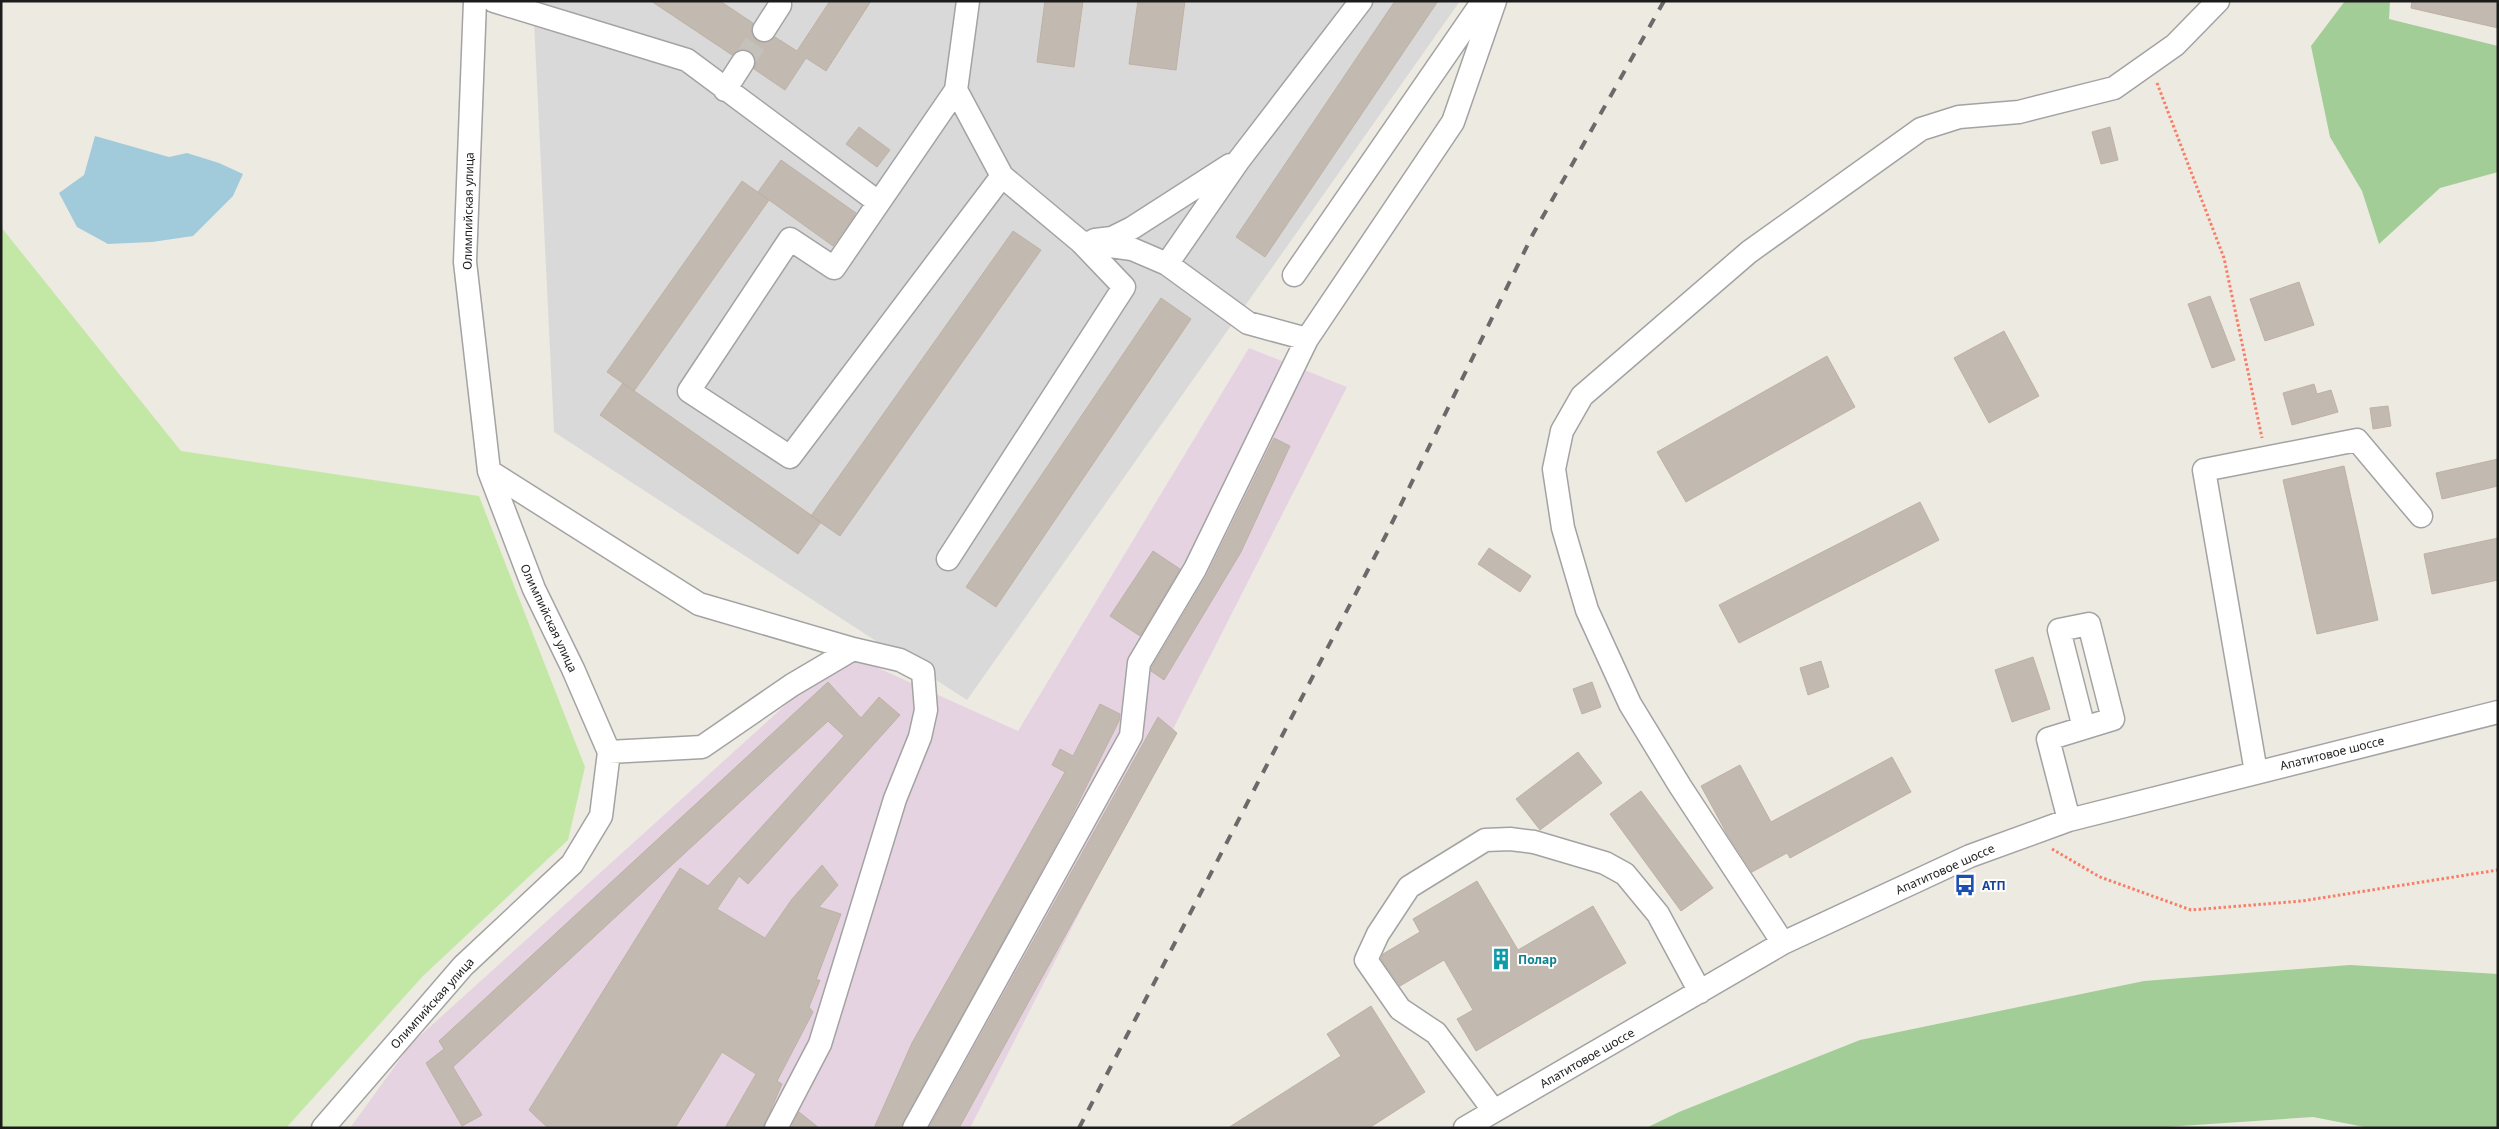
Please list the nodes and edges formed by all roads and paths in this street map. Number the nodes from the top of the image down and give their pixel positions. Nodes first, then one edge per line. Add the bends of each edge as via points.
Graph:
1 (475, 1) edge
2 (494, 1) edge
3 (968, 1) edge
4 (1360, 1) edge
5 (1483, 1) edge
6 (1495, 1) edge
7 (2218, 1) edge
8 (783, 3) edge
9 (764, 30) tunnel mouth
10 (743, 62) tunnel mouth
11 (2150, 63) junction
12 (725, 90) junction
13 (956, 90) junction
14 (1239, 160) junction
15 (1002, 176) junction
16 (878, 202) junction
17 (1081, 242) junction
18 (1167, 264) junction
19 (1294, 275) dead end
20 (1307, 339) junction
21 (2266, 458) junction
22 (489, 470) junction
23 (2421, 516) dead end
24 (948, 558) dead end
25 (853, 649) junction
26 (2498, 712) edge
27 (2084, 728) dead end
28 (609, 752) junction
29 (2256, 772) junction
30 (2069, 820) junction
31 (2028, 836) junction
32 (2498, 870) edge
33 (1783, 943) junction
34 (1700, 992) junction
35 (1494, 1111) junction
36 (323, 1128) edge
37 (776, 1128) edge
38 (914, 1128) edge
39 (1465, 1128) edge

1 - 22 street, Олимпийская улица via 465,262
2 - 12 street via 687,60
3 - 13 street
4 - 14 street
5 - 19 street
6 - 20 street via 1453,122
7 - 11 street via 2175,45
8 - 9 street
10 - 12 street
11 - 21 path via 2224,258
11 - 33 street via 2114,88 2019,112 1959,117 1921,129 1749,252 1582,396 1562,431 1554,469 1563,528 1587,610 1630,704
12 - 16 street
13 - 15 street
13 - 16 street
14 - 17 street via 1132,228 1112,238
14 - 18 street
15 - 16 street via 790,457 689,390 790,239 834,268
15 - 17 street
17 - 18 street via 1132,250
17 - 24 street via 1124,287
18 - 20 street via 1248,323
20 - 38 street via 1195,569 1140,663 1132,736
21 - 23 street via 2357,440
21 - 29 street via 2204,470
22 - 25 street via 699,604
22 - 28 street, Олимпийская улица via 534,589
25 - 28 street via 792,685 702,747
25 - 37 street via 900,660 923,672 926,710 920,737 895,799 820,1044
26 - 29 street, Апатитовое шоссе
27 - 30 street via 2048,739
28 - 36 street, Олимпийская улица via 601,816 572,864 463,966
29 - 30 street, Апатитовое шоссе
30 - 31 street, Апатитовое шоссе
31 - 32 path via 2100,876 2191,910 2302,901
31 - 33 street, Апатитовое шоссе via 1970,856
33 - 34 street, Апатитовое шоссе
34 - 35 street, Апатитовое шоссе
34 - 35 street via 1658,914 1625,874 1606,863 1534,842 1484,840 1409,888 1378,934 1366,960 1400,1009 1436,1033
35 - 39 street, Апатитовое шоссе

